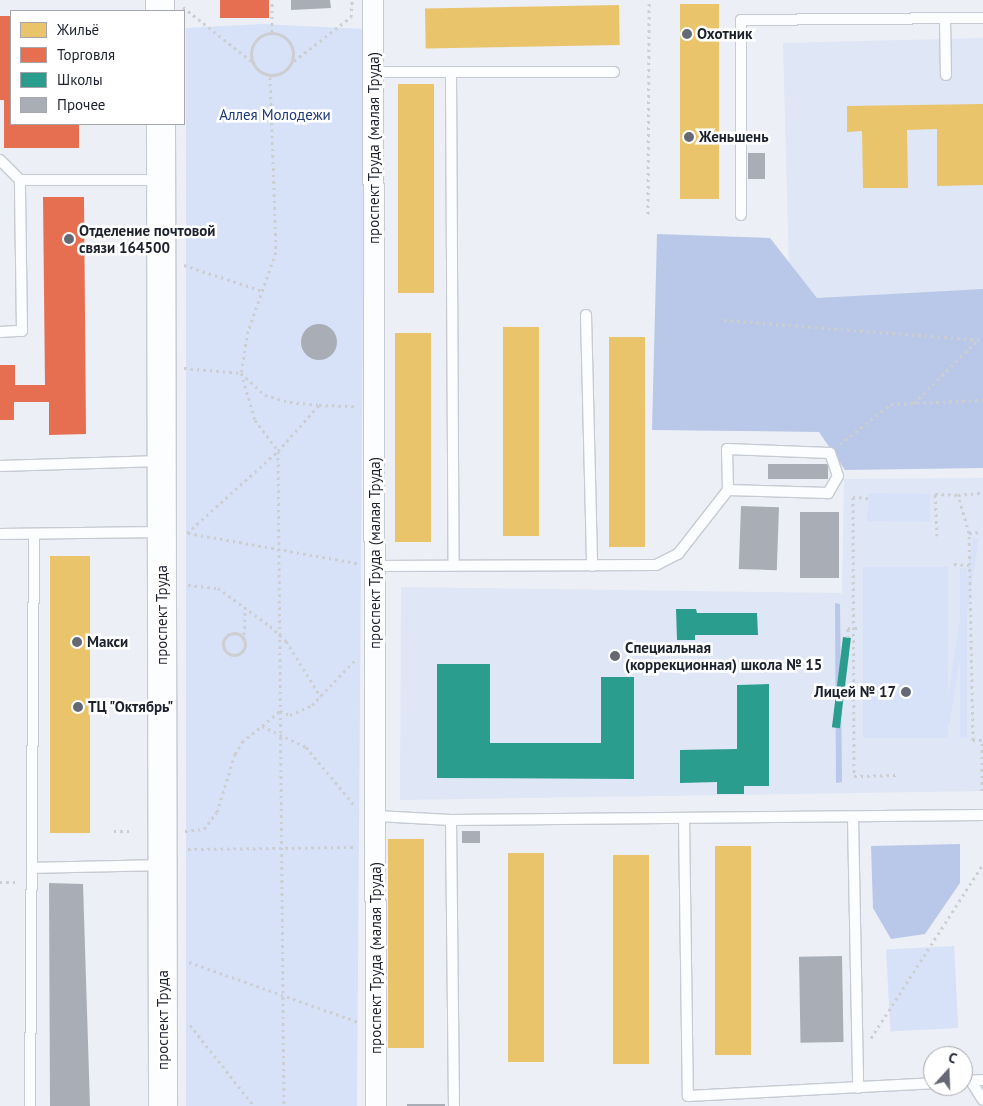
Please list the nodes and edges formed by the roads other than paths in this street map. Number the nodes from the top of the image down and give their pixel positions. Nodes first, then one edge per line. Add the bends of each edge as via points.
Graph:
1 (373, 0) edge
2 (983, 18) edge
3 (945, 19) junction
4 (374, 72) junction
5 (614, 72) dead end
6 (451, 73) junction
7 (946, 75) dead end
8 (161, 125) edge
9 (0, 160) edge
10 (20, 180) junction
11 (161, 180) junction
12 (741, 215) dead end
13 (586, 315) dead end
14 (0, 332) edge
15 (162, 461) junction
16 (0, 466) edge
17 (728, 490) junction
18 (162, 532) junction
19 (0, 534) edge
20 (34, 534) junction
21 (454, 565) junction
22 (375, 566) junction
23 (592, 566) junction
24 (983, 816) edge
25 (853, 817) junction
26 (684, 819) junction
27 (450, 820) junction
28 (376, 831) junction
29 (163, 865) junction
30 (32, 868) junction
31 (923, 1084) edge
32 (858, 1088) junction
33 (973, 1088) edge
34 (983, 1100) edge
35 (30, 1106) edge
36 (163, 1106) edge
37 (376, 1106) edge
38 (454, 1106) edge

1 - 4 street, проспект Труда (малая Труда)
2 - 3 lane
3 - 7 lane
3 - 12 lane via 741,20
4 - 6 lane
4 - 22 street, проспект Труда (малая Труда)
5 - 6 lane
6 - 21 lane
8 - 11 street, проспект Труда
9 - 10 lane
10 - 11 lane
10 - 14 lane via 22,331
11 - 15 street, проспект Труда
13 - 23 lane
15 - 16 lane
15 - 18 street, проспект Труда
17 - 17 lane via 828,493 838,476 830,453 727,449
17 - 23 lane via 678,554 656,565
18 - 20 lane
18 - 29 street, проспект Труда
19 - 20 lane
20 - 30 lane
21 - 22 lane
21 - 23 lane
22 - 28 street, проспект Труда (малая Труда)
24 - 25 lane
25 - 26 lane
25 - 32 lane
26 - 27 lane
26 - 32 lane via 688,1096
27 - 28 lane
27 - 38 lane
28 - 37 street, проспект Труда (малая Труда)
29 - 30 lane
29 - 36 street, проспект Труда
30 - 35 lane
31 - 32 lane
33 - 34 lane

